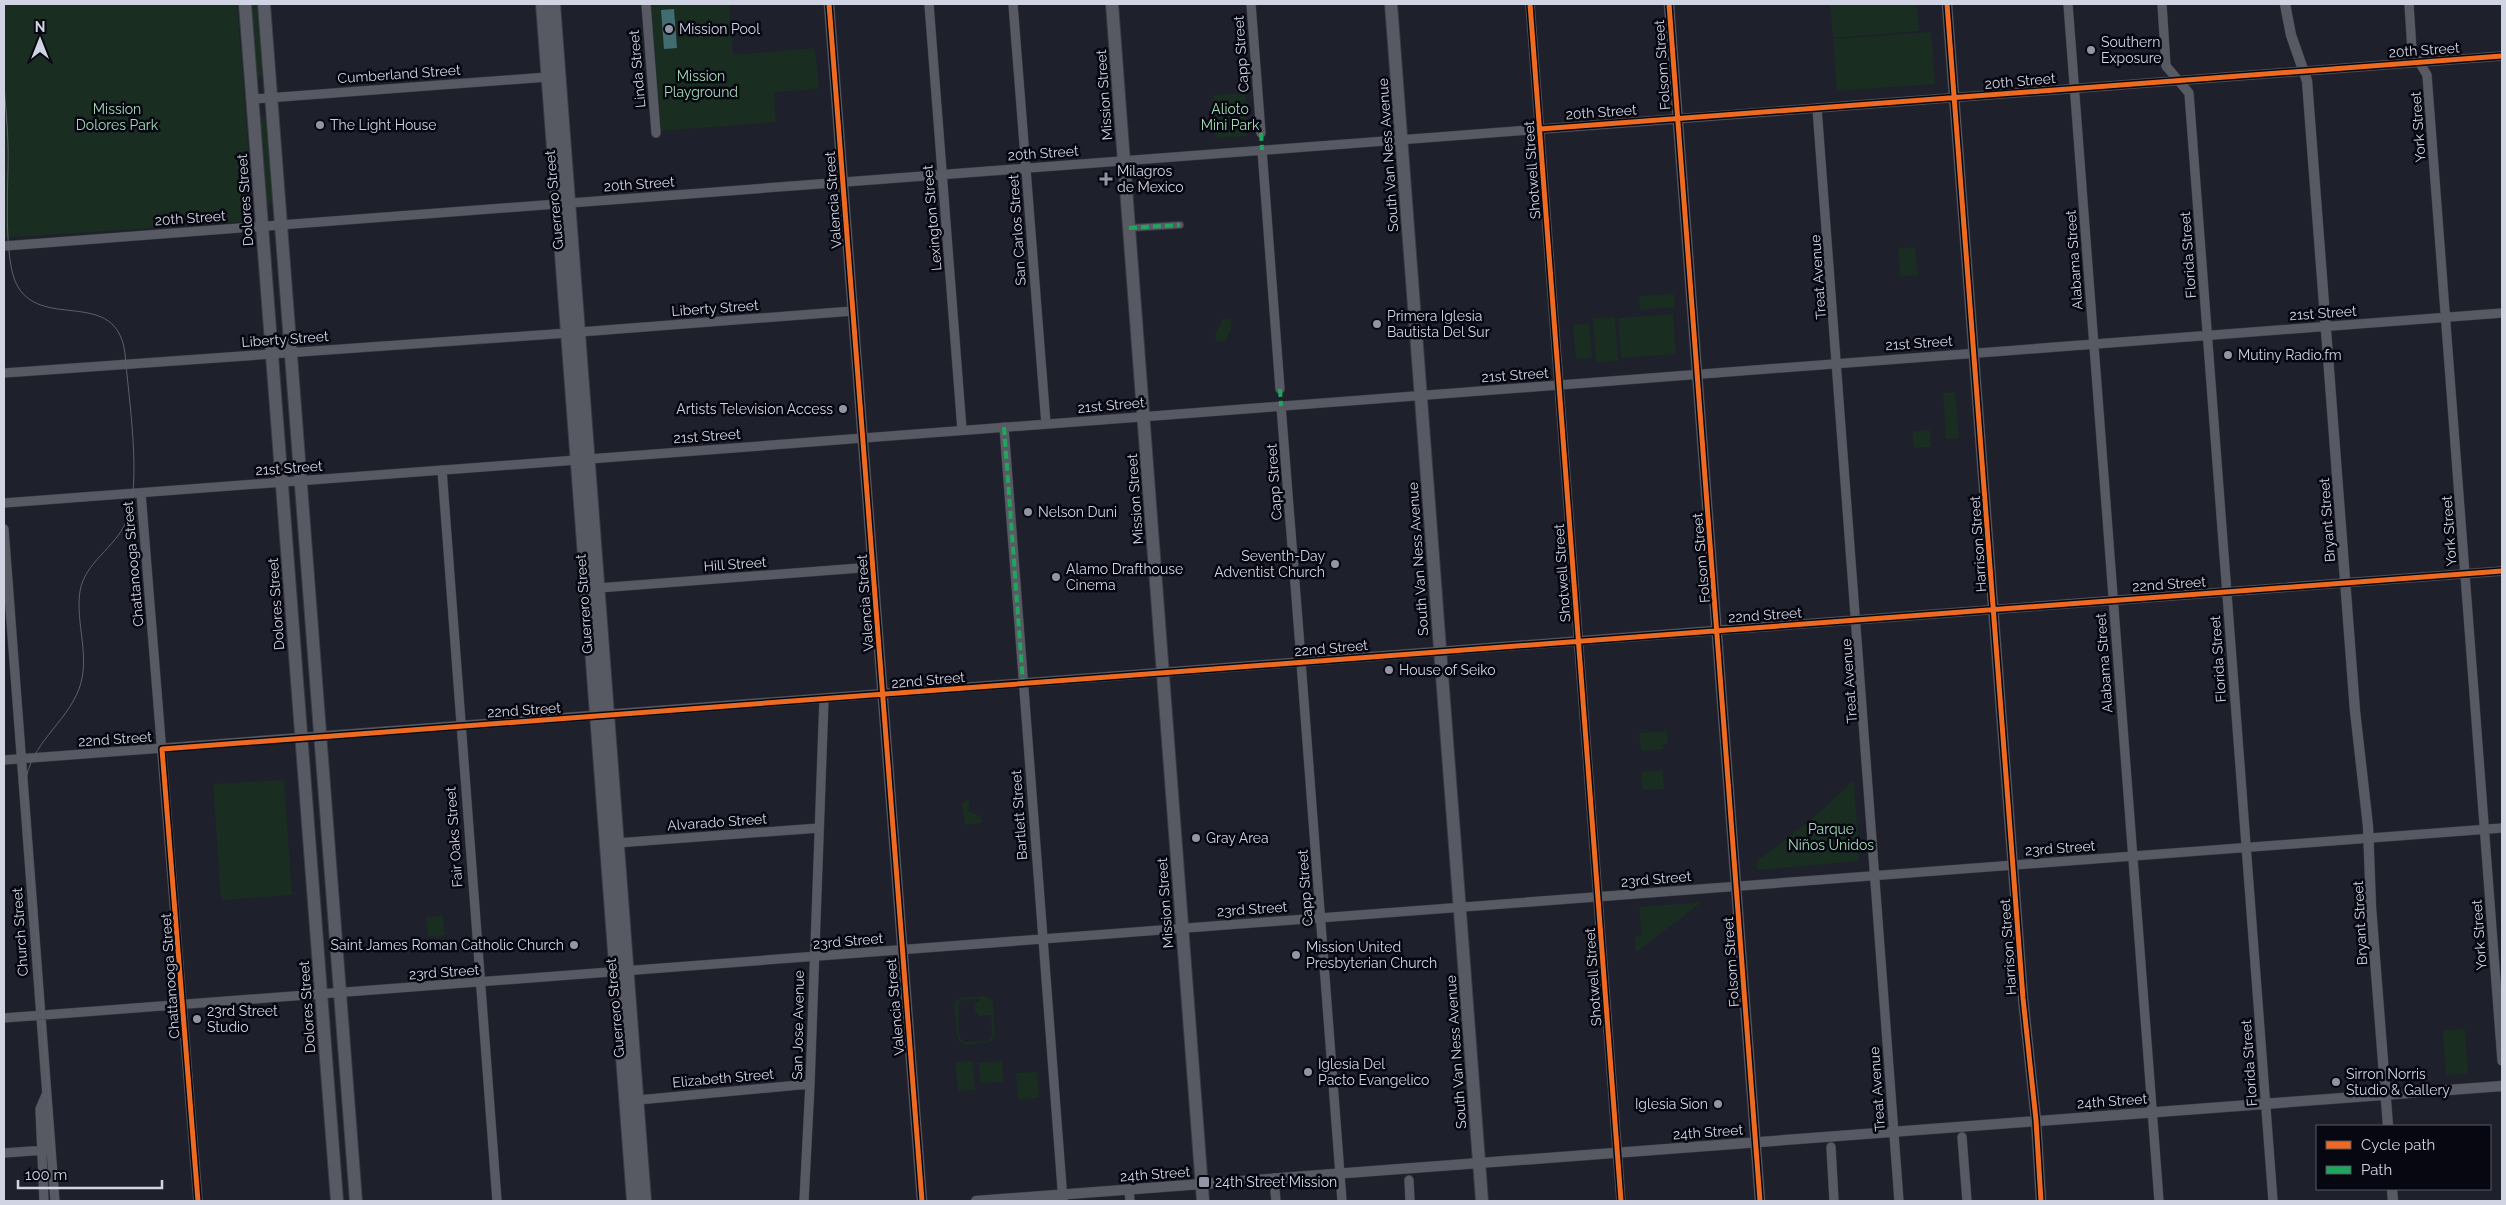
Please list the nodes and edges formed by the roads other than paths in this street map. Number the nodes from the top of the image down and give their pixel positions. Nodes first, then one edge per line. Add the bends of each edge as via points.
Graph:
1 (245, 4) edge
2 (264, 4) edge
3 (542, 4) edge
4 (554, 4) edge
5 (646, 4) edge
6 (830, 4) edge
7 (929, 4) edge
8 (1013, 4) edge
9 (1112, 4) edge
10 (1251, 4) edge
11 (1391, 4) edge
12 (1530, 4) edge
13 (1669, 4) edge
14 (1948, 4) edge
15 (2068, 4) edge
16 (2162, 4) edge
17 (2285, 4) edge
18 (2409, 4) edge
19 (2502, 56) edge
20 (2419, 62) junction
21 (2304, 71) junction
22 (548, 76) junction
23 (2178, 80) junction
24 (2074, 88) junction
25 (1955, 97) junction
26 (271, 98) junction
27 (253, 99) junction
28 (1817, 108) junction
29 (1677, 118) junction
30 (1540, 128) junction
31 (656, 133) dead end
32 (1261, 133) dead end
33 (1401, 139) junction
34 (1262, 150) junction
35 (1124, 161) junction
36 (1026, 168) junction
37 (942, 175) junction
38 (843, 182) junction
39 (563, 204) junction
40 (281, 225) junction
41 (1180, 225) dead end
42 (262, 227) junction
43 (1129, 228) junction
44 (4, 246) edge
45 (853, 311) junction
46 (2502, 313) edge
47 (2446, 317) junction
48 (2326, 326) junction
49 (574, 332) junction
50 (2207, 336) junction
51 (2094, 344) junction
52 (291, 353) junction
53 (1975, 353) junction
54 (272, 354) junction
55 (1836, 363) junction
56 (4, 373) edge
57 (1697, 374) junction
58 (1559, 385) junction
59 (1280, 389) dead end
60 (1421, 396) junction
61 (1281, 406) junction
62 (1143, 416) junction
63 (1046, 424) junction
64 (1004, 427) junction
65 (962, 430) junction
66 (863, 438) junction
67 (583, 459) junction
68 (442, 470) junction
69 (301, 481) junction
70 (282, 482) junction
71 (141, 493) junction
72 (4, 503) edge
73 (4, 528) edge
74 (873, 567) junction
75 (2502, 571) edge
76 (2466, 573) junction
77 (2345, 582) junction
78 (598, 588) junction
79 (2227, 591) junction
80 (2114, 600) junction
81 (310, 608) junction
82 (1994, 609) junction
83 (292, 610) junction
84 (1856, 620) junction
85 (1718, 630) junction
86 (8, 633) edge
87 (1578, 640) junction
88 (1300, 646) dead end
89 (1440, 651) junction
90 (1301, 662) junction
91 (1163, 672) junction
92 (1023, 683) junction
93 (883, 694) junction
94 (824, 699) junction
95 (602, 716) junction
96 (460, 727) junction
97 (320, 737) junction
98 (301, 739) junction
99 (162, 749) junction
100 (21, 759) junction
101 (4, 760) edge
102 (819, 828) junction
103 (2502, 828) edge
104 (2485, 829) junction
105 (2369, 838) junction
106 (618, 843) junction
107 (2246, 847) junction
108 (2133, 856) junction
109 (2014, 865) junction
110 (1875, 875) junction
111 (1736, 887) junction
112 (1598, 897) junction
113 (1460, 907) junction
114 (1320, 917) junction
115 (1182, 928) junction
116 (1043, 940) junction
117 (902, 951) junction
118 (814, 958) junction
119 (622, 972) junction
120 (479, 983) junction
121 (340, 993) junction
122 (321, 995) junction
123 (184, 1006) junction
124 (40, 1015) junction
125 (4, 1018) edge
126 (2502, 1061) edge
127 (810, 1084) junction
128 (2502, 1086) edge
129 (2385, 1094) junction
130 (46, 1095) junction
131 (638, 1100) junction
132 (2266, 1103) junction
133 (2152, 1112) junction
134 (2036, 1120) junction
135 (2388, 1125) edge
136 (1894, 1132) junction
137 (1962, 1137) dead end
138 (1756, 1142) junction
139 (1831, 1147) dead end
140 (40, 1150) junction
141 (51, 1150) junction
142 (4, 1153) edge
143 (1618, 1153) junction
144 (1479, 1163) junction
145 (1340, 1174) junction
146 (1409, 1180) dead end
147 (1202, 1184) junction
148 (1129, 1189) junction
149 (1275, 1191) dead end
150 (1063, 1198) edge
151 (44, 1201) edge
152 (55, 1201) edge
153 (198, 1201) edge
154 (337, 1201) edge
155 (356, 1201) edge
156 (497, 1201) edge
157 (633, 1201) edge
158 (645, 1201) edge
159 (804, 1201) edge
160 (922, 1201) edge
161 (976, 1201) edge
162 (1130, 1201) edge
163 (1203, 1201) edge
164 (1276, 1201) edge
165 (1342, 1201) edge
166 (1410, 1201) edge
167 (1482, 1201) edge
168 (1622, 1201) edge
169 (1760, 1201) edge
170 (1834, 1201) edge
171 (1899, 1201) edge
172 (1967, 1201) edge
173 (2041, 1201) edge
174 (2159, 1201) edge
175 (2273, 1201) edge

1 - 27 main road, Dolores Street
2 - 26 main road
3 - 22 main road, Guerrero Street
4 - 39 main road, Guerrero Street
5 - 31 street, Linda Street
6 - 38 street, Valencia Street
7 - 37 street, Lexington Street
8 - 36 street, San Carlos Street
9 - 35 main road, Mission Street
10 - 32 street, Capp Street
11 - 33 main road, South Van Ness Avenue
12 - 30 street, Shotwell Street
13 - 29 street, Folsom Street
14 - 25 street, Harrison Street
15 - 24 street, Alabama Street
16 - 23 street, Florida Street via 2166,66
17 - 21 street, Bryant Street via 2291,35
18 - 20 street, York Street via 2412,50
19 - 20 street, 20th Street
20 - 21 street, 20th Street
20 - 47 street, York Street via 2427,75
21 - 23 street, 20th Street
21 - 48 street, Bryant Street
22 - 26 street, Cumberland Street
22 - 39 main road, Guerrero Street
23 - 24 street, 20th Street
23 - 50 street, Florida Street via 2189,93
24 - 25 street, 20th Street
24 - 51 street, Alabama Street
25 - 28 street, 20th Street
25 - 53 street, Harrison Street
26 - 27 street, Cumberland Street
26 - 40 main road
27 - 42 main road, Dolores Street
28 - 29 street, 20th Street
28 - 55 street, Treat Avenue
29 - 30 street, 20th Street
29 - 57 street, Folsom Street
30 - 33 street, 20th Street
30 - 58 street, Shotwell Street
33 - 34 street, 20th Street
33 - 60 main road, South Van Ness Avenue
34 - 35 street, 20th Street
34 - 59 street
35 - 36 street, 20th Street
35 - 43 main road, Mission Street
36 - 37 street, 20th Street
36 - 63 street, San Carlos Street
37 - 38 street, 20th Street
37 - 65 street, Lexington Street
38 - 39 street, 20th Street
38 - 45 street, Valencia Street
39 - 40 street, 20th Street
39 - 49 main road, Guerrero Street
40 - 42 street, 20th Street
40 - 52 main road
41 - 43 street
42 - 44 street, 20th Street
42 - 54 main road, Dolores Street
43 - 62 main road, Mission Street
45 - 49 street, Liberty Street
45 - 66 street, Valencia Street
46 - 47 street, 21st Street
47 - 48 street, 21st Street
47 - 76 street, York Street
48 - 50 street, 21st Street
48 - 77 street, Bryant Street
49 - 52 street, Liberty Street
49 - 67 main road, Guerrero Street
50 - 51 street, 21st Street
50 - 79 street, Florida Street
51 - 53 street, 21st Street
51 - 80 street, Alabama Street
52 - 54 street, Liberty Street
52 - 69 main road
53 - 55 street, 21st Street
53 - 82 street, Harrison Street
54 - 56 street, Liberty Street
54 - 70 main road, Dolores Street
55 - 57 street, 21st Street
55 - 84 street, Treat Avenue
57 - 58 street, 21st Street
57 - 85 street, Folsom Street
58 - 60 street, 21st Street
58 - 87 street, Shotwell Street
60 - 61 street, 21st Street
60 - 89 main road, South Van Ness Avenue
61 - 62 street, 21st Street
61 - 88 street, Capp Street
62 - 63 street, 21st Street
62 - 91 main road, Mission Street
63 - 64 street, 21st Street
64 - 65 street, 21st Street
64 - 92 street, Bartlett Street
65 - 66 street, 21st Street
66 - 67 street, 21st Street
66 - 74 street, Valencia Street
67 - 68 street, 21st Street
67 - 78 main road, Guerrero Street
67 - 95 main road, Guerrero Street
68 - 69 street, 21st Street
68 - 96 street, Fair Oaks Street
69 - 70 street, 21st Street
69 - 81 main road
70 - 71 street, 21st Street
70 - 83 main road, Dolores Street
71 - 72 street, 21st Street
71 - 99 street, Chattanooga Street
73 - 86 street, Church Street
74 - 78 street, Hill Street
74 - 93 street, Valencia Street
75 - 76 street, 22nd Street
76 - 77 street, 22nd Street
76 - 104 street, York Street
77 - 79 street, 22nd Street
77 - 105 street, Bryant Street
78 - 95 main road, Guerrero Street
79 - 80 street, 22nd Street
79 - 107 street, Florida Street
80 - 82 street, 22nd Street
80 - 108 street, Alabama Street
81 - 83 main road
81 - 97 main road
82 - 84 street, 22nd Street
82 - 109 street, Harrison Street
83 - 98 main road, Dolores Street
84 - 85 street, 22nd Street
84 - 110 street, Treat Avenue
85 - 87 street, 22nd Street
85 - 111 street, Folsom Street
86 - 100 street, Church Street
87 - 89 street, 22nd Street
87 - 112 street, Shotwell Street
89 - 90 street, 22nd Street
89 - 113 main road, South Van Ness Avenue
90 - 91 street, 22nd Street
90 - 114 street, Capp Street
91 - 92 street, 22nd Street
91 - 115 main road, Mission Street
92 - 93 street, 22nd Street
92 - 116 street, Bartlett Street
93 - 94 street, 22nd Street
93 - 117 street, Valencia Street
94 - 95 street, 22nd Street
94 - 102 street, San Jose Avenue
95 - 96 street, 22nd Street
95 - 106 main road, Guerrero Street
95 - 119 main road, Guerrero Street
96 - 97 street, 22nd Street
96 - 120 street, Fair Oaks Street
97 - 98 street, 22nd Street
97 - 121 main road
98 - 99 street, 22nd Street
98 - 122 main road, Dolores Street
99 - 100 street, 22nd Street
99 - 123 street, Chattanooga Street
100 - 101 street, 22nd Street
100 - 124 street, Church Street
102 - 106 street, Alvarado Street
102 - 118 street, San Jose Avenue
103 - 104 street, 23rd Street
104 - 105 street, 23rd Street
104 - 126 street, York Street
105 - 107 street, 23rd Street
105 - 129 street, Bryant Street
106 - 119 main road, Guerrero Street
107 - 108 street, 23rd Street
107 - 132 street, Florida Street
108 - 109 street, 23rd Street
108 - 133 street, Alabama Street
109 - 110 street, 23rd Street
109 - 134 street, Harrison Street
110 - 111 street, 23rd Street
110 - 136 street, Treat Avenue
111 - 112 street, 23rd Street
111 - 138 street, Folsom Street
112 - 113 street, 23rd Street
112 - 143 street, Shotwell Street
113 - 114 street, 23rd Street
113 - 144 main road, South Van Ness Avenue
114 - 115 street, 23rd Street
114 - 145 street, Capp Street
115 - 116 street, 23rd Street
115 - 147 main road, Mission Street
116 - 117 street, 23rd Street
116 - 150 street, Bartlett Street
117 - 118 street, 23rd Street
117 - 160 street, Valencia Street
118 - 119 street, 23rd Street
118 - 127 street, San Jose Avenue
119 - 120 street, 23rd Street
119 - 131 main road, Guerrero Street
119 - 157 main road, Guerrero Street
120 - 121 street, 23rd Street
120 - 156 street, Fair Oaks Street
121 - 122 street, 23rd Street
121 - 155 main road
122 - 123 street, 23rd Street
122 - 154 main road, Dolores Street
123 - 124 street, 23rd Street
123 - 153 street, Chattanooga Street
124 - 125 street, 23rd Street
124 - 130 street, Church Street
127 - 131 street, Elizabeth Street
127 - 159 street, San Jose Avenue
128 - 129 street, 24th Street
129 - 132 street, 24th Street
129 - 135 street, Bryant Street
130 - 140 street, Church Street via 40,1109
130 - 141 street, Church Street
131 - 158 main road, Guerrero Street
132 - 133 street, 24th Street
132 - 175 street, Florida Street
133 - 134 street, 24th Street
133 - 174 street, Alabama Street
134 - 136 street, 24th Street
134 - 173 street, Harrison Street
136 - 138 street, 24th Street
136 - 171 street, Treat Avenue
137 - 172 street
138 - 143 street, 24th Street
138 - 169 street, Folsom Street
139 - 170 street
140 - 141 street
140 - 142 street
140 - 151 street, Church Street
141 - 152 street, Church Street
143 - 144 street, 24th Street
143 - 168 street, Shotwell Street
144 - 145 street, 24th Street
144 - 167 main road, South Van Ness Avenue
145 - 147 street, 24th Street
145 - 165 street, Capp Street
146 - 166 street
147 - 148 street, 24th Street
147 - 163 main road, Mission Street
148 - 150 street, 24th Street
148 - 162 street
149 - 164 street
150 - 161 street, 24th Street

